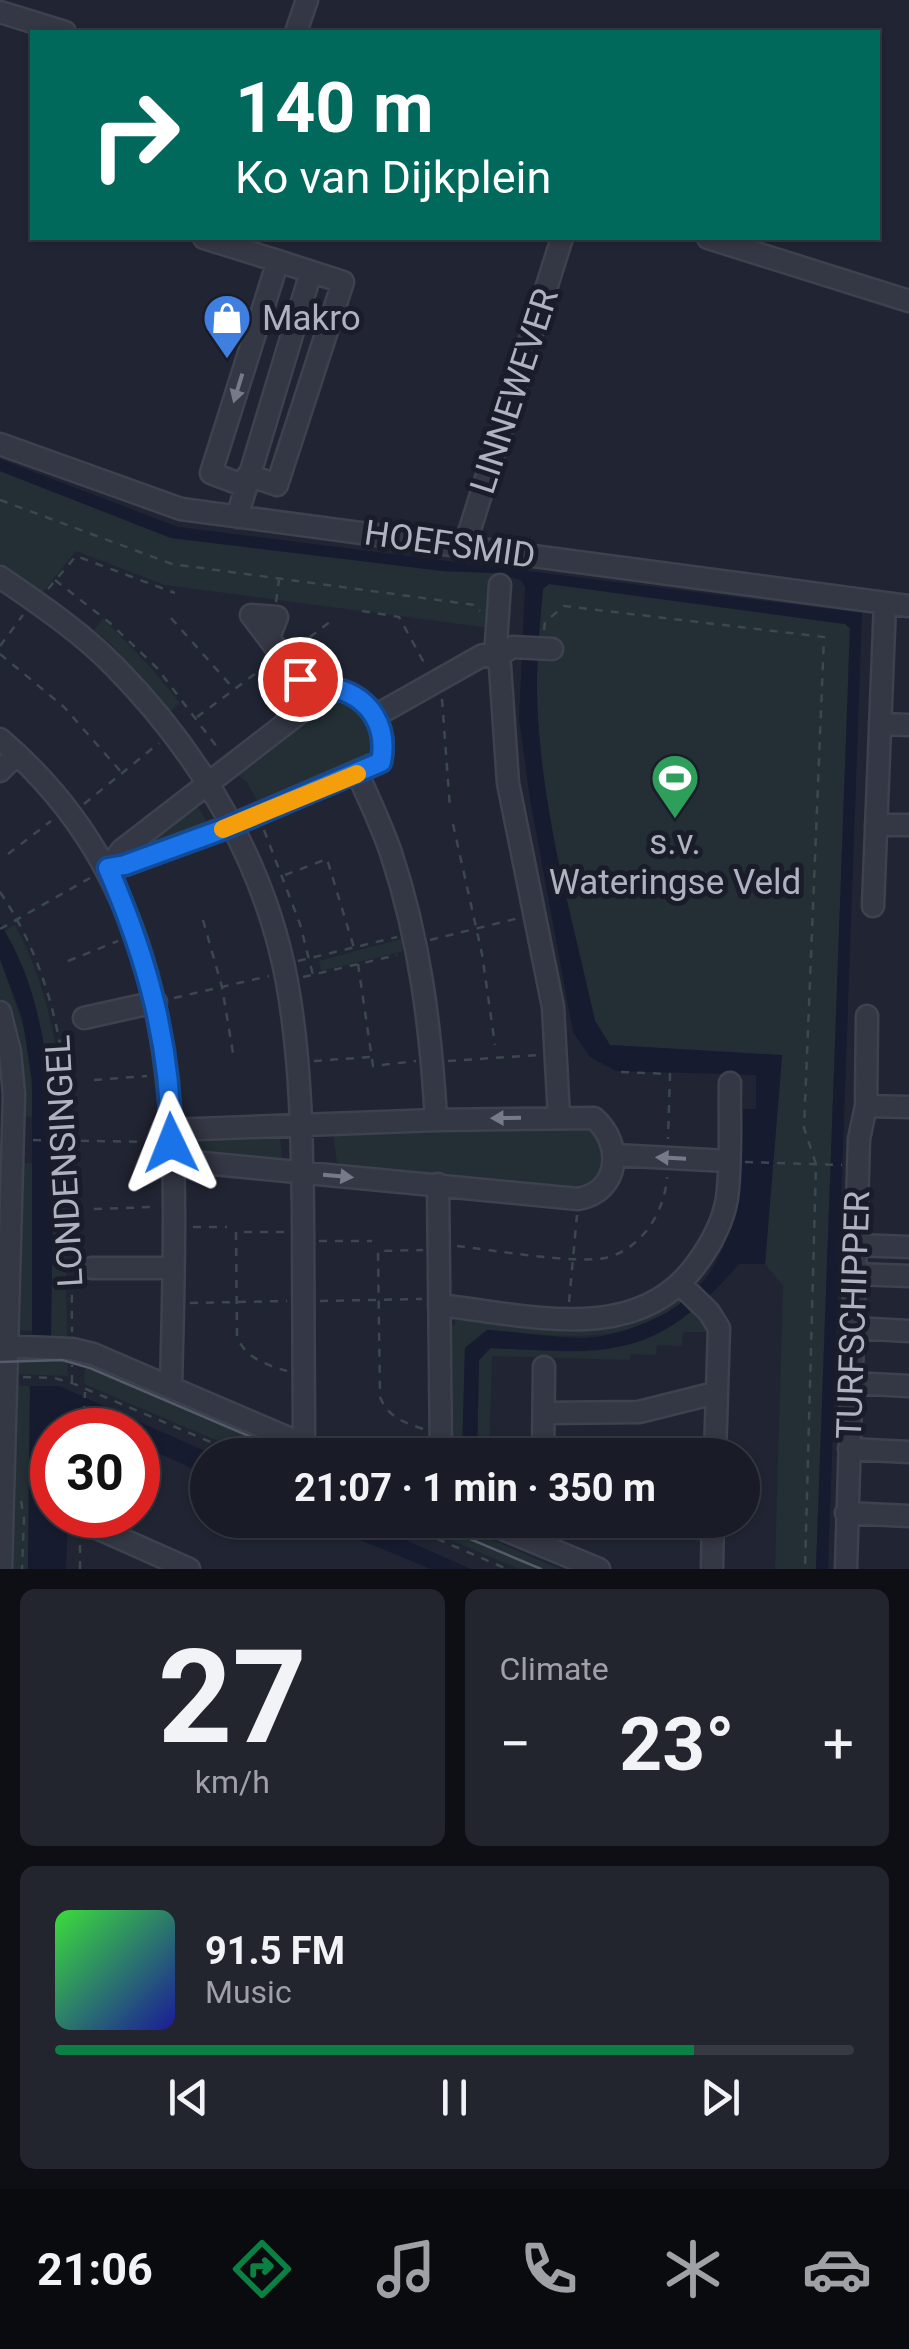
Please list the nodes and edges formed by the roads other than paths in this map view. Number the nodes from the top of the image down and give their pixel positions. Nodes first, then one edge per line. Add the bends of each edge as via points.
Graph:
1 (308, 0) edge
2 (0, 12) edge
3 (58, 30) edge
4 (297, 30) edge
5 (210, 240) edge
6 (561, 240) edge
7 (714, 240) edge
8 (278, 261) junction
9 (311, 272) junction
10 (909, 301) edge
11 (0, 444) edge
12 (247, 481) junction
13 (237, 517) junction
14 (465, 545) junction
15 (0, 578) edge
16 (500, 585) dead end
17 (884, 603) junction
18 (909, 606) edge
19 (274, 617) road end
20 (547, 649) road end
21 (504, 652) junction
22 (316, 700) junction
23 (374, 716) junction
24 (880, 724) junction
25 (909, 725) edge
26 (0, 739) edge
27 (17, 754) junction
28 (0, 772) edge
29 (358, 774) junction
30 (208, 784) junction
31 (876, 824) junction
32 (232, 825) junction
33 (909, 826) edge
34 (108, 868) junction
35 (873, 906) dead end
36 (156, 1002) junction
37 (0, 1012) edge
38 (867, 1016) dead end
39 (84, 1018) dead end
40 (730, 1083) dead end
41 (866, 1106) junction
42 (909, 1107) edge
43 (559, 1117) junction
44 (436, 1120) junction
45 (302, 1126) junction
46 (13, 1140) edge
47 (171, 1145) junction
48 (614, 1155) junction
49 (731, 1161) junction
50 (302, 1172) junction
51 (438, 1184) junction
52 (855, 1246) junction
53 (909, 1248) edge
54 (92, 1268) dead end
55 (172, 1268) junction
56 (855, 1274) junction
57 (909, 1276) edge
58 (685, 1288) junction
59 (439, 1305) junction
60 (853, 1328) junction
61 (909, 1330) edge
62 (4, 1346) edge
63 (544, 1367) dead end
64 (851, 1383) junction
65 (909, 1386) edge
66 (171, 1388) junction
67 (715, 1393) junction
68 (545, 1413) junction
69 (3, 1431) edge
70 (288, 1438) edge
71 (304, 1438) edge
72 (441, 1438) edge
73 (544, 1438) edge
74 (715, 1438) edge
75 (848, 1450) junction
76 (909, 1452) edge
77 (846, 1513) junction
78 (909, 1516) edge
79 (119, 1538) edge
80 (524, 1538) edge
81 (539, 1538) edge
82 (713, 1538) edge
83 (538, 1544) junction
84 (1, 1569) edge
85 (189, 1569) edge
86 (598, 1569) edge
87 (712, 1569) edge
88 (846, 1569) edge

1 - 4 street
2 - 3 street
5 - 8 street
6 - 14 street, LINNEWEVER
7 - 10 street
8 - 9 street
8 -> 12 street via 210,474
9 - 12 street
9 - 12 street via 343,282 277,486
11 - 13 street, HOEFSMID via 180,509
12 - 13 street
13 - 14 street, HOEFSMID
14 - 17 street, HOEFSMID
15 - 30 street via 113,665
16 - 21 street via 496,632
17 - 18 street, HOEFSMID
17 - 24 street
19 - 22 street via 251,614
20 - 21 street
21 - 23 street via 483,656
21 - 43 street via 508,783 553,1006
22 - 23 street via 337,689 358,694
22 - 30 street
23 - 29 street via 385,742 381,762
24 - 25 street
24 - 31 street
26 - 27 street
27 - 28 street
27 - 34 street
29 - 32 street
29 - 44 street via 390,852 415,942
30 - 32 street
30 - 34 street
31 - 33 street
31 - 35 street
32 - 34 street
32 - 45 street via 285,973
34 - 36 street
36 - 39 street
36 - 47 street
37 - 46 street, LONDENSINGEL via 13,1074
38 - 41 street, TURFSCHIPPER
40 - 49 street
41 - 42 street
41 - 52 street, TURFSCHIPPER
43 -> 44 street
43 - 48 street via 594,1118 610,1132
44 - 45 street
45 - 47 street
45 - 50 street
46 - 62 street, LONDENSINGEL
47 - 50 street
47 - 55 street
49 -> 48 street
48 - 51 street via 609,1178 594,1196
49 - 58 street via 712,1243
50 -> 51 street
50 - 71 street via 297,1236
51 - 59 street
52 - 53 street
52 - 56 street, TURFSCHIPPER
54 - 55 street
55 - 66 street
56 - 57 street
56 - 60 street, TURFSCHIPPER
58 - 59 street via 621,1317 586,1321
58 - 67 street via 719,1328
59 - 72 street
60 - 61 street
60 - 64 street, TURFSCHIPPER
62 - 66 street via 93,1354
62 - 69 street, LONDENSINGEL
63 - 68 street
64 - 65 street
64 - 75 street, TURFSCHIPPER
66 - 70 street
67 - 68 street via 640,1412
67 - 74 street
68 - 73 street
69 - 84 street, LONDENSINGEL
75 - 76 street
75 - 77 street, TURFSCHIPPER
77 - 78 street
77 - 88 street, TURFSCHIPPER
79 - 85 street
80 - 83 street
81 - 83 street
82 - 87 street
83 - 86 street

